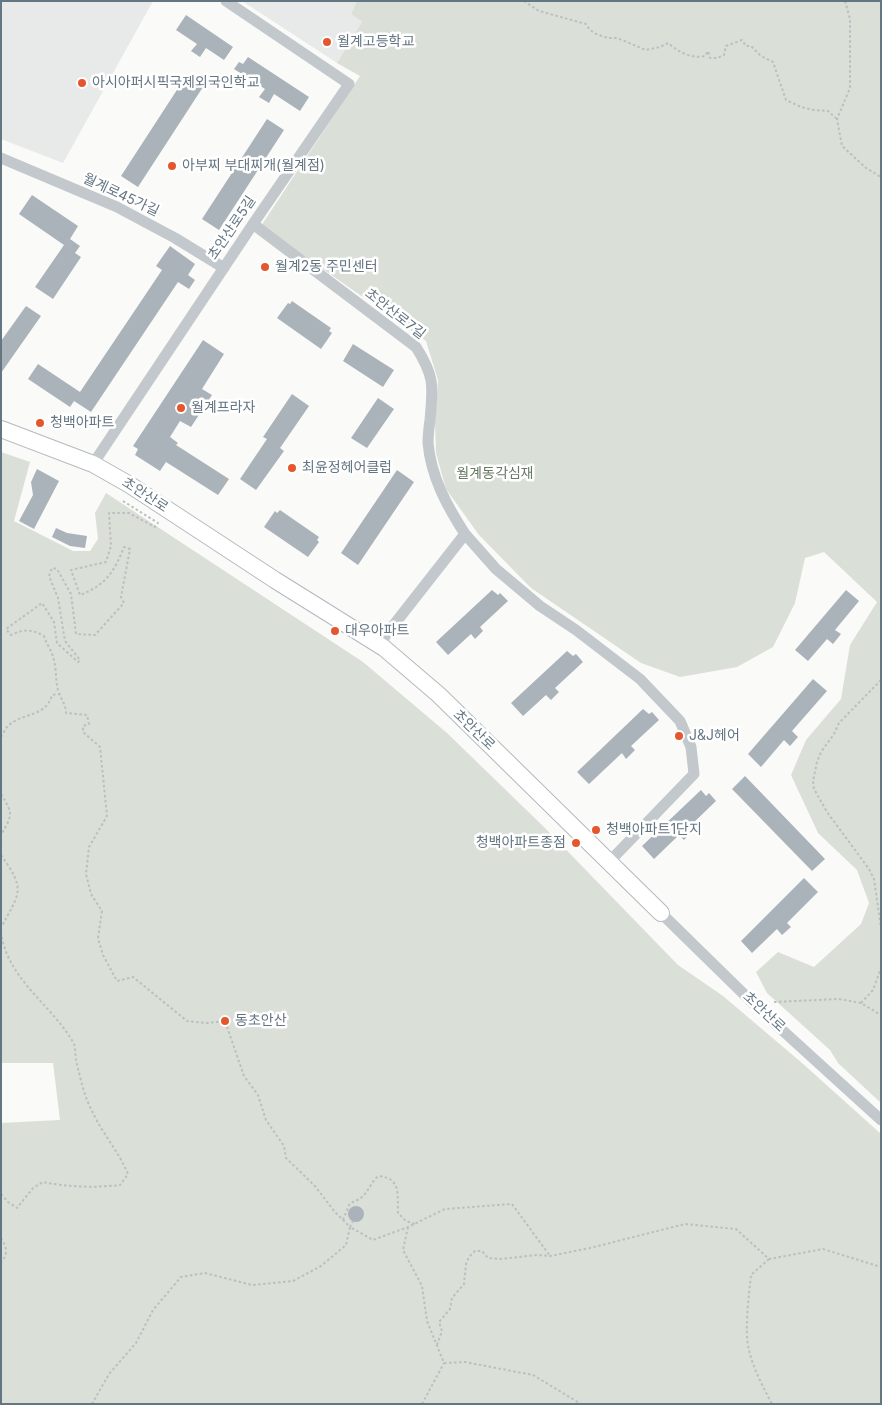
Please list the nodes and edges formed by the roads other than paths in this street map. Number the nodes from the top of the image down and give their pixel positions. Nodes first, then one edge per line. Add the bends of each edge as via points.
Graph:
1 (226, 1) edge
2 (1, 158) edge
3 (253, 224) junction
4 (224, 268) junction
5 (1, 429) edge
6 (93, 464) junction
7 (465, 534) junction
8 (378, 644) junction
9 (609, 862) junction
10 (661, 913) joint
11 (881, 1120) edge

1 - 3 street, 초안산로5길 via 349,84
2 - 4 street, 월계로45가길 via 117,207
3 - 4 street, 초안산로5길
3 - 7 street, 초안산로7길 via 416,347 427,365 433,385 428,442 435,480
4 - 6 street, 초안산로5길
5 - 6 street, 초안산로
6 - 8 street, 초안산로
7 - 8 street
7 - 9 street, 초안산로7길 via 496,569 540,606 640,679 680,721 684,730 691,747 694,774
8 - 9 street, 초안산로 via 438,695
9 - 10 street, 초안산로
10 - 11 street, 초안산로 via 759,1009

